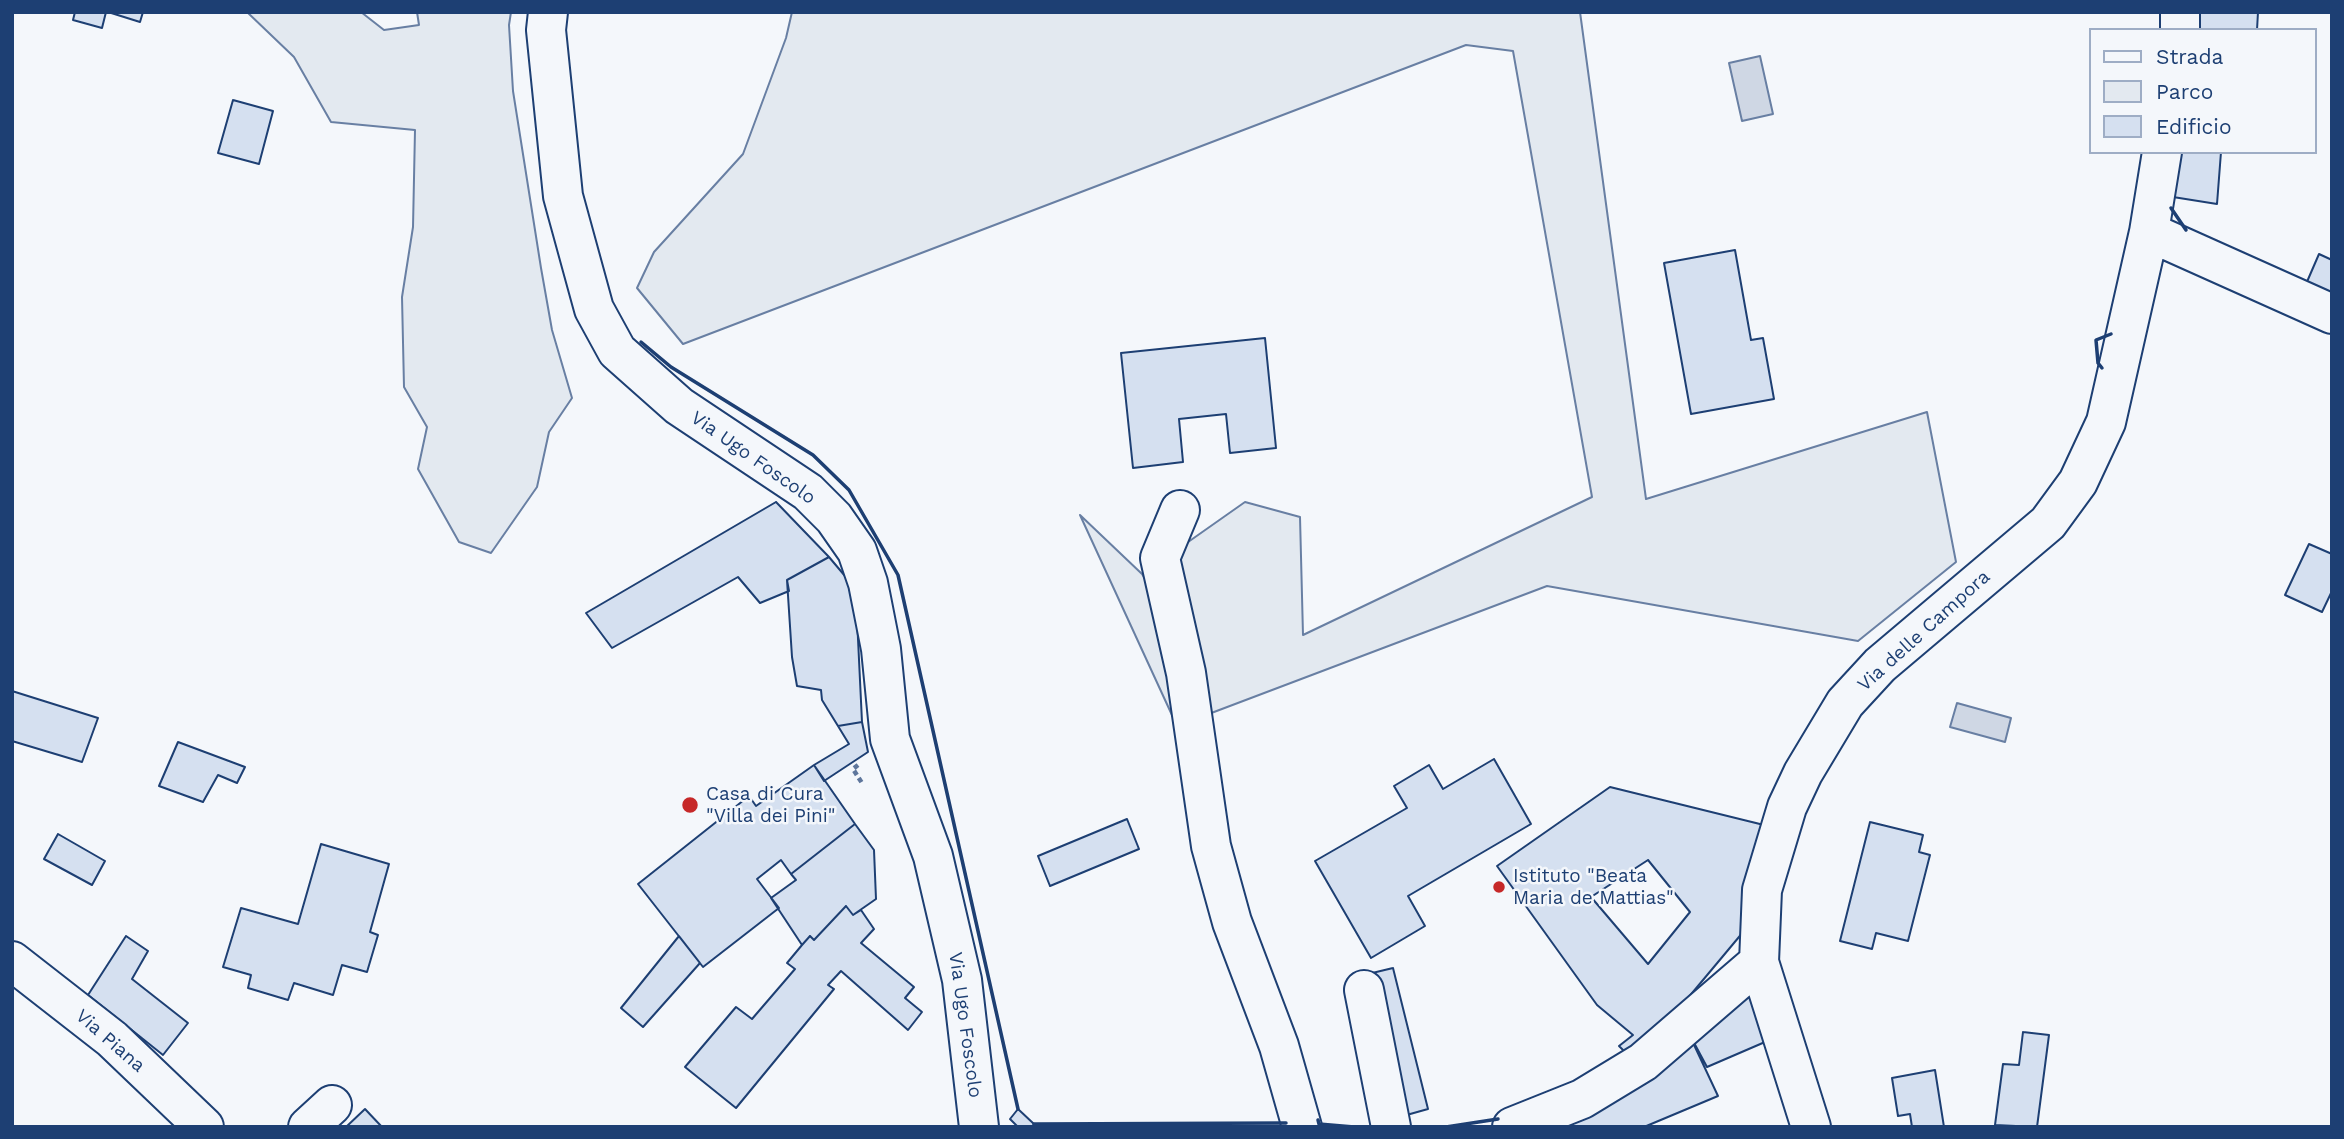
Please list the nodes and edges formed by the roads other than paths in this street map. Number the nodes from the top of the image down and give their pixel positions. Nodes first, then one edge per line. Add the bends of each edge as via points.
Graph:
1 (548, 12) edge
2 (2162, 154) edge
3 (2149, 232) junction
4 (2332, 314) edge
5 (1180, 510) dead end
6 (1759, 961) junction
7 (18, 974) edge
8 (1364, 990) dead end
9 (204, 1127) edge
10 (979, 1127) edge
11 (1302, 1127) edge
12 (1391, 1127) edge
13 (1512, 1127) edge
14 (1811, 1127) edge

1 - 10 street, Via Ugo Foscolo via 563,196 594,309 617,351 679,406 808,492 857,551 881,649 890,739 933,856 961,980
2 - 3 street, Via delle Campora
3 - 4 street
3 - 6 street, Via delle Campora via 2105,422 2078,482 2048,523 1880,665 1845,703 1787,807 1762,890
5 - 11 street via 1160,558 1186,673 1211,846
6 - 13 street via 1643,1062 1582,1099
6 - 14 street, Via delle Campora
7 - 9 street, Via Piana via 112,1039
8 - 12 street

